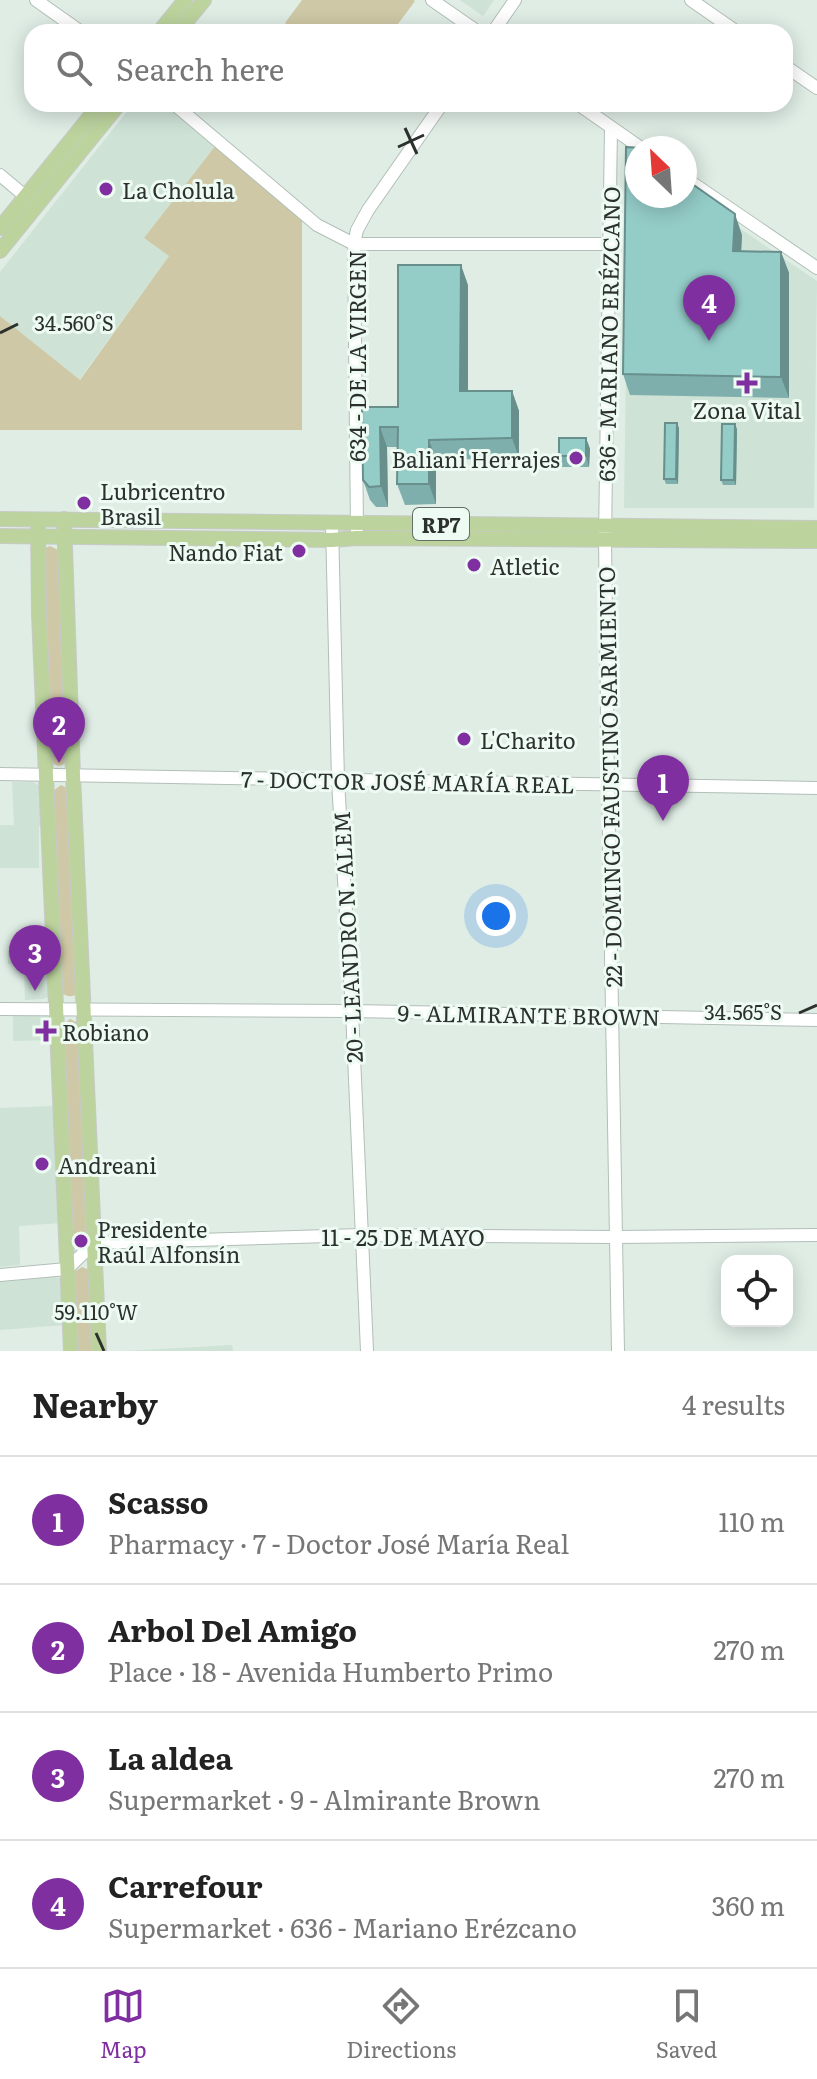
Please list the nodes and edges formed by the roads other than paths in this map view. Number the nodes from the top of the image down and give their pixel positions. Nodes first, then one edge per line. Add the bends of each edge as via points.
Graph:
1 (36, 0) edge
2 (185, 0) edge
3 (204, 0) edge
4 (432, 0) edge
5 (515, 0) edge
6 (691, 0) edge
7 (70, 24) edge
8 (166, 24) edge
9 (184, 24) edge
10 (466, 24) edge
11 (498, 24) edge
12 (726, 24) edge
13 (793, 72) edge
14 (817, 88) edge
15 (93, 112) edge
16 (113, 112) edge
17 (183, 112) edge
18 (436, 112) edge
19 (589, 112) edge
20 (611, 128) junction
21 (625, 137) edge
22 (0, 175) edge
23 (697, 186) edge
24 (25, 196) junction
25 (0, 228) edge
26 (354, 244) junction
27 (609, 244) junction
28 (0, 251) edge
29 (817, 268) edge
30 (0, 519) edge
31 (64, 519) junction
32 (38, 520) junction
33 (332, 524) junction
34 (817, 528) edge
35 (357, 530) junction
36 (606, 532) junction
37 (0, 536) edge
38 (38, 536) junction
39 (65, 536) junction
40 (332, 540) junction
41 (817, 541) edge
42 (0, 774) edge
43 (47, 775) junction
44 (73, 775) junction
45 (338, 781) junction
46 (608, 784) junction
47 (817, 788) edge
48 (0, 1009) edge
49 (84, 1010) junction
50 (57, 1011) junction
51 (352, 1011) junction
52 (612, 1015) junction
53 (817, 1020) edge
54 (361, 1235) junction
55 (817, 1235) edge
56 (616, 1237) junction
57 (94, 1243) junction
58 (67, 1269) junction
59 (0, 1275) edge
60 (71, 1351) edge
61 (99, 1351) edge
62 (367, 1351) edge
63 (618, 1351) edge

1 - 7 street
2 - 8 main road
3 - 9 main road
4 - 10 street
5 - 11 street
6 - 12 street
13 - 14 street
15 - 24 main road
16 - 28 main road
17 - 26 street via 317,225
18 - 26 street, 634 - DE LA VIRGEN via 368,210
19 - 20 street
20 - 21 street
20 - 27 street, 636 - MARIANO ERÉZCANO
22 - 24 street
23 - 29 street
24 - 25 main road
26 - 27 street
26 - 35 street, 634 - DE LA VIRGEN
27 - 36 street, 636 - MARIANO ERÉZCANO
30 - 32 main road, RP7
31 - 32 main road, RP7
31 - 33 main road, RP7
31 - 39 main road
32 - 38 main road
33 - 35 main road, RP7
33 - 40 street, 20 - LEANDRO N. ALEM
34 - 36 main road, RP7
35 - 36 main road, RP7
35 - 40 main road, RP7
36 - 41 main road, RP7
36 - 46 street, 22 - DOMINGO FAUSTINO SARMIENTO
37 - 38 main road, RP7
38 - 39 main road, RP7
38 - 43 main road
39 - 40 main road, RP7
39 - 44 main road
40 - 45 street, 20 - LEANDRO N. ALEM
42 - 43 street, 7 - DOCTOR JOSÉ MARÍA REAL
43 - 44 street, 7 - DOCTOR JOSÉ MARÍA REAL
43 - 50 main road
44 - 45 street, 7 - DOCTOR JOSÉ MARÍA REAL
44 - 49 main road
45 - 46 street, 7 - DOCTOR JOSÉ MARÍA REAL
45 - 51 street, 20 - LEANDRO N. ALEM
46 - 47 street, 7 - DOCTOR JOSÉ MARÍA REAL
46 - 52 street, 22 - DOMINGO FAUSTINO SARMIENTO
48 - 50 street, 9 - ALMIRANTE BROWN
49 - 50 street, 9 - ALMIRANTE BROWN
49 - 51 street, 9 - ALMIRANTE BROWN
49 - 57 main road
50 - 58 main road
51 - 52 street, 9 - ALMIRANTE BROWN
51 - 54 street, 20 - LEANDRO N. ALEM
52 - 53 street, 9 - ALMIRANTE BROWN
52 - 56 street, 22 - DOMINGO FAUSTINO SARMIENTO
54 - 56 street, 11 - 25 DE MAYO
54 - 57 street, 11 - 25 DE MAYO
54 - 62 street, 20 - LEANDRO N. ALEM
55 - 56 street, 11 - 25 DE MAYO
56 - 63 street, 22 - DOMINGO FAUSTINO SARMIENTO
57 - 58 street
57 - 61 main road
58 - 59 street
58 - 60 main road

